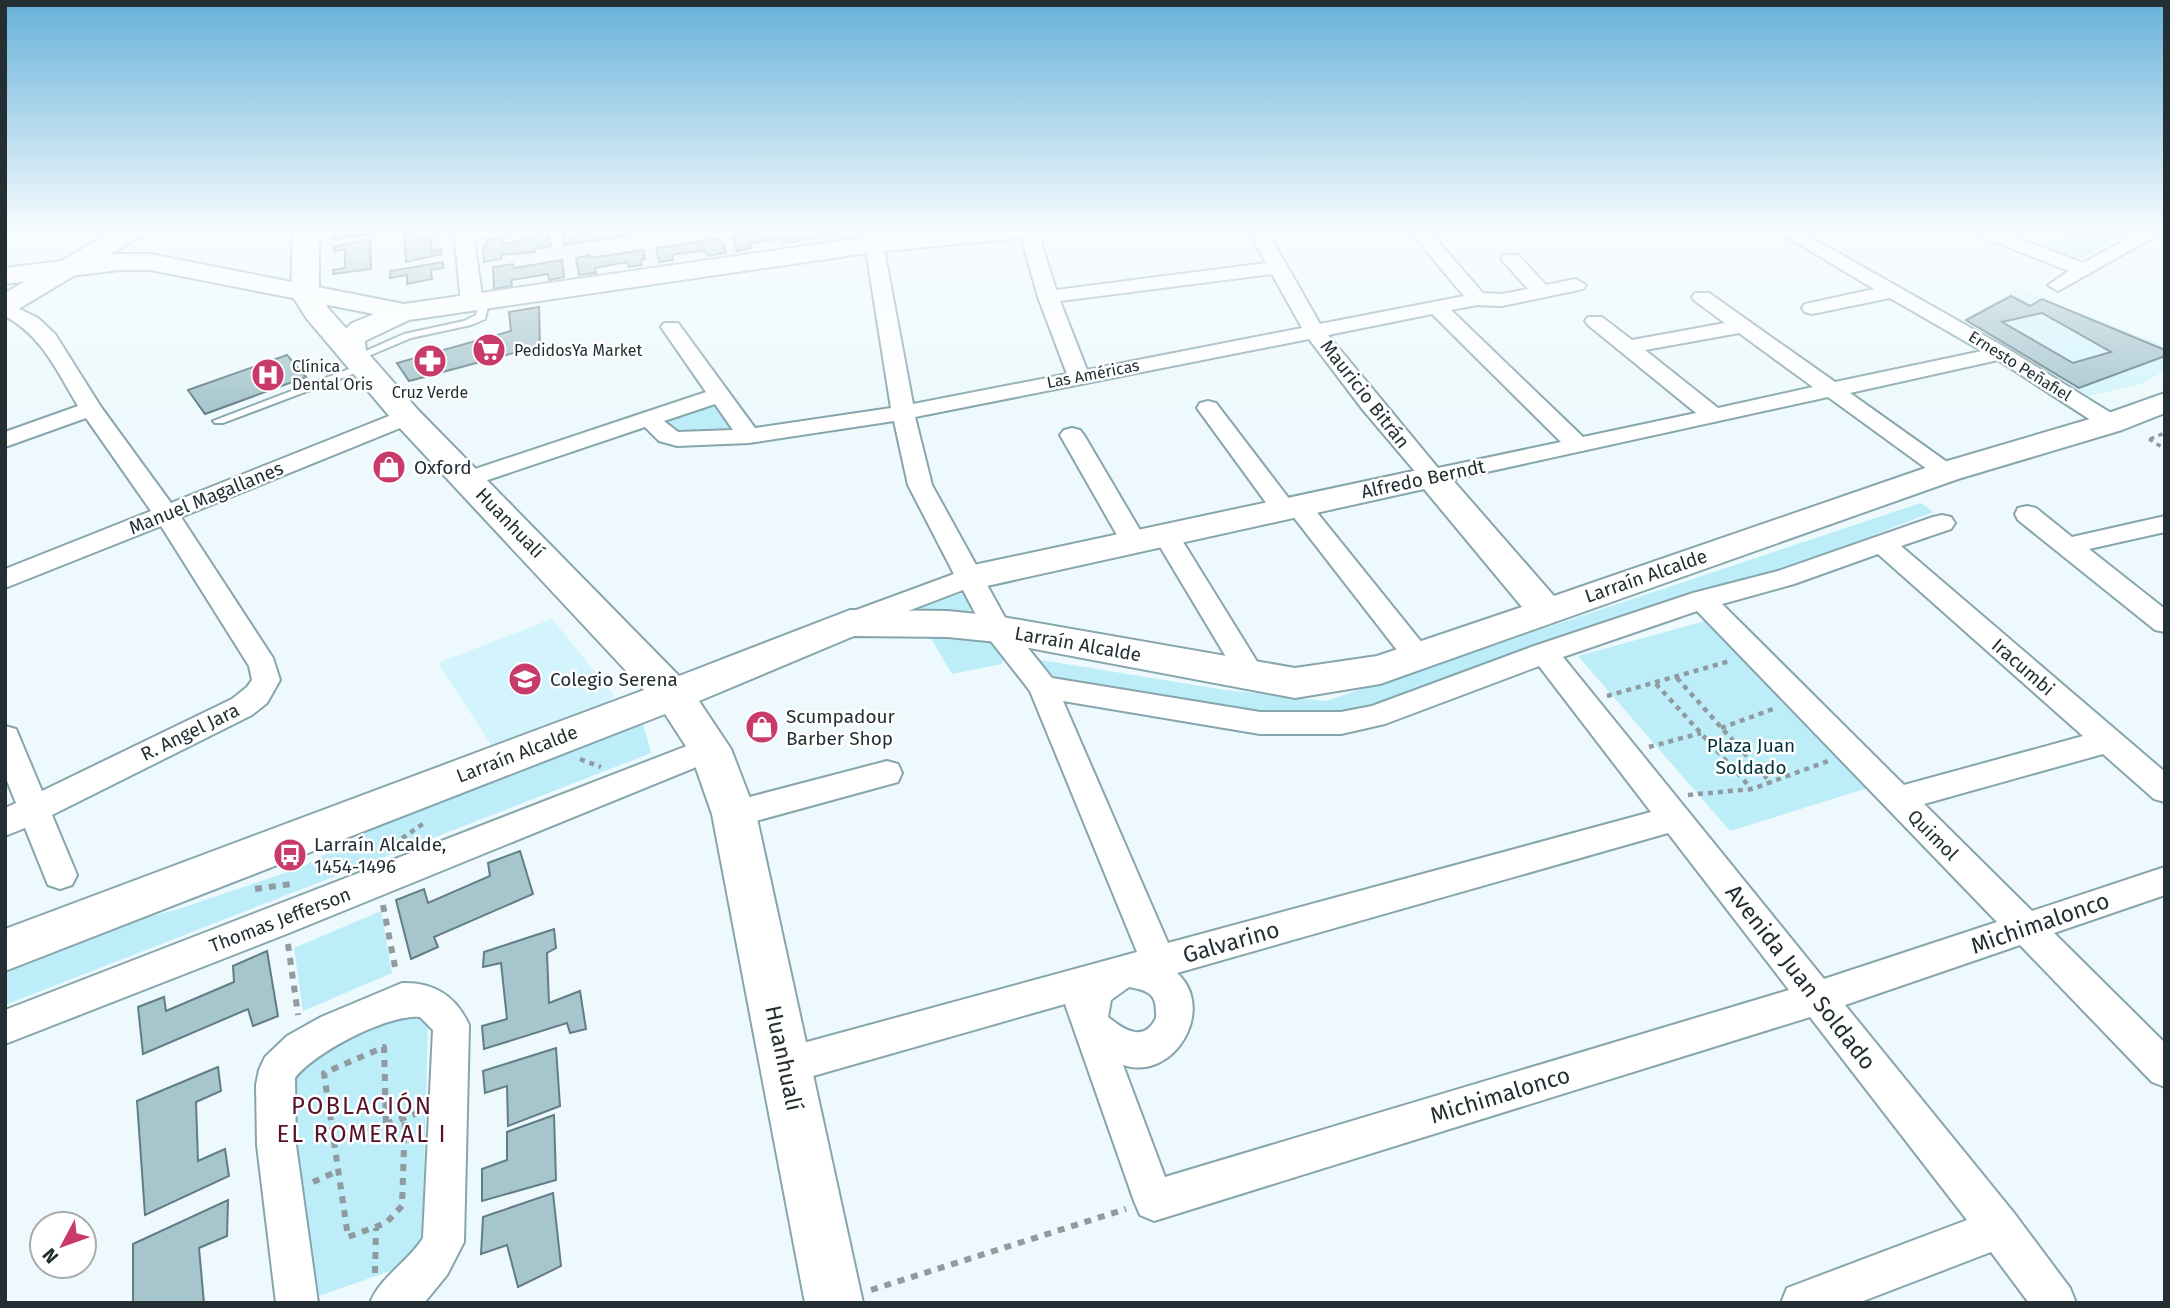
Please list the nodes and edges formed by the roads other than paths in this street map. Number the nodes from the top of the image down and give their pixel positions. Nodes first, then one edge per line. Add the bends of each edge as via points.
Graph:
1 (32, 290) edge
2 (286, 290) edge
3 (305, 290) edge
4 (471, 290) edge
5 (555, 290) edge
6 (883, 290) edge
7 (1046, 290) edge
8 (1107, 290) edge
9 (1291, 290) edge
10 (1469, 290) edge
11 (1552, 290) edge
12 (1894, 290) joint
13 (1542, 292) joint
14 (305, 294) junction
15 (1702, 297) dead end
16 (1048, 298) junction
17 (1477, 299) junction
18 (477, 303) junction
19 (5, 306) edge
20 (1812, 307) dead end
21 (1437, 308) junction
22 (404, 312) junction
23 (1595, 321) dead end
24 (1742, 326) junction
25 (671, 327) dead end
26 (1314, 331) junction
27 (1628, 347) junction
28 (2001, 353) junction
29 (356, 359) junction
30 (1079, 376) junction
31 (1832, 390) junction
32 (718, 395) junction
33 (2165, 402) edge
34 (1208, 408) dead end
35 (91, 409) junction
36 (903, 413) junction
37 (1714, 415) junction
38 (407, 417) junction
39 (649, 418) junction
40 (219, 421) dead end
41 (2111, 423) junction
42 (1072, 435) dead end
43 (749, 436) junction
44 (5, 440) edge
45 (1578, 445) junction
46 (1945, 472) junction
47 (1432, 477) junction
48 (468, 479) junction
49 (1291, 508) junction
50 (166, 514) junction
51 (2027, 514) dead end
52 (1942, 523) dead end
53 (2165, 524) edge
54 (1150, 538) junction
55 (1881, 544) junction
56 (2067, 546) junction
57 (968, 578) junction
58 (5, 579) edge
59 (1702, 600) junction
60 (1546, 611) junction
61 (850, 623) junction
62 (2165, 623) edge
63 (998, 629) junction
64 (1544, 653) junction
65 (1417, 656) junction
66 (1251, 675) junction
67 (1042, 687) junction
68 (673, 695) junction
69 (5, 737) edge
70 (2108, 741) junction
71 (710, 749) junction
72 (887, 773) dead end
73 (2165, 790) edge
74 (1898, 799) junction
75 (36, 808) junction
76 (1668, 808) junction
77 (734, 814) junction
78 (5, 823) edge
79 (61, 875) dead end
80 (2165, 881) edge
81 (2025, 928) junction
82 (5, 950) edge
83 (1144, 966) junction
84 (1076, 986) junction
85 (1817, 998) junction
86 (1090, 1024) junction
87 (5, 1027) edge
88 (785, 1066) junction
89 (2165, 1069) edge
90 (1999, 1228) junction
91 (383, 1291) edge
92 (297, 1303) edge
93 (834, 1303) edge
94 (1802, 1303) edge
95 (2055, 1303) edge

1 - 19 main road
2 - 14 main road
3 - 14 main road
4 - 18 street
5 - 18 main road
6 - 36 street
7 - 16 street
8 - 16 street
9 - 26 street, Mauricio Bitrán
10 - 17 street
11 - 13 street, Las Américas
12 - 20 street
12 - 28 street, Ernesto Peñafiel
13 - 17 street, Las Américas via 1502,300
14 - 22 main road
14 - 29 main road, Huanhualí
15 - 24 street
16 - 30 street
17 - 21 street, Las Américas
18 - 22 main road
18 - 29 lane via 481,317 408,336
19 - 35 street via 40,329
21 - 26 street, Las Américas
21 - 45 street
22 - 29 main road via 350,338
23 - 27 street
24 - 27 street
24 - 31 street
25 - 32 street
26 - 30 street, Las Américas
26 - 47 street, Mauricio Bitrán
27 - 37 street
28 - 31 street, Alfredo Berndt
28 - 41 street, Ernesto Peñafiel
29 - 38 main road, Huanhualí
29 - 40 lane
30 - 36 street, Las Américas
31 - 37 street, Alfredo Berndt
31 - 46 street
32 - 39 street
32 - 43 street
33 - 41 main road, Larraín Alcalde
34 - 49 street
35 - 44 street
35 - 50 street
36 - 43 street, Las Américas
36 - 57 street via 920,485
37 - 45 street, Alfredo Berndt
38 - 48 main road, Huanhualí
38 - 50 street, Manuel Magallanes
39 - 43 street, Las Américas via 667,436 677,439
39 - 48 street
41 - 46 main road, Larraín Alcalde
42 - 54 street
45 - 47 street, Alfredo Berndt
46 - 60 main road, Larraín Alcalde
47 - 49 main road, Alfredo Berndt
47 - 60 main road, Mauricio Bitrán
48 - 68 main road, Huanhualí
49 - 54 main road, Alfredo Berndt
49 - 65 street
50 - 58 street, Manuel Magallanes
50 - 75 street, R. Angel Jara via 263,665 266,680 242,707
51 - 56 street
52 - 55 street, Larraín Alcalde
53 - 56 street
54 - 57 main road, Alfredo Berndt
54 - 66 street
55 - 59 street, Larraín Alcalde via 1785,578
55 - 70 street, Iracumbi
56 - 62 street
57 - 61 street, Alfredo Berndt
57 - 63 street
59 - 64 street, Larraín Alcalde
59 - 74 street, Quimol
60 - 65 main road, Larraín Alcalde
61 - 63 main road, Larraín Alcalde
61 - 68 main road, Larraín Alcalde
63 - 66 main road, Larraín Alcalde
63 - 67 street
64 - 67 street, Larraín Alcalde via 1375,716 1341,723 1260,723
64 - 76 street, Avenida Juan Soldado
65 - 66 main road, Larraín Alcalde via 1344,678 1295,683
67 - 83 street
68 - 71 main road, Huanhualí
68 - 82 main road, Larraín Alcalde
69 - 75 street
70 - 73 street, Iracumbi
70 - 74 street
71 - 77 main road, Huanhualí
71 - 87 street, Thomas Jefferson
72 - 77 street
74 - 81 street, Quimol
75 - 78 street, R. Angel Jara
75 - 79 street
76 - 83 street, Galvarino
76 - 85 street, Avenida Juan Soldado
77 - 88 main road, Huanhualí
80 - 81 street, Michimalonco
81 - 85 street, Michimalonco
81 - 89 street, Quimol
83 - 84 street, Galvarino
83 - 86 street via 1105,979 1091,999
83 - 86 street via 1170,990 1177,1012 1171,1034 1153,1048 1128,1052 1105,1042
84 - 86 street
84 - 88 street, Galvarino
85 - 86 street, Michimalonco via 1154,1200
85 - 90 street, Avenida Juan Soldado
88 - 93 main road, Huanhualí
90 - 94 street
90 - 95 street, Avenida Juan Soldado
91 - 92 street via 424,1274 443,1242 451,1025 437,1006 419,999 402,1000 307,1043 278,1071 272,1091

